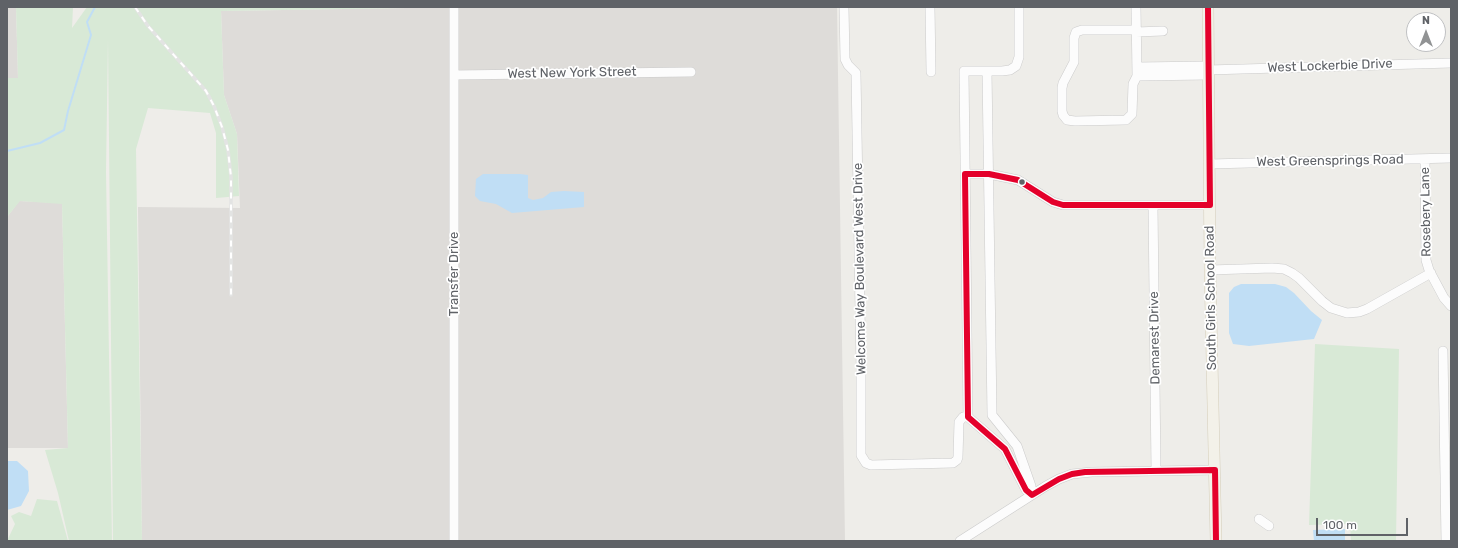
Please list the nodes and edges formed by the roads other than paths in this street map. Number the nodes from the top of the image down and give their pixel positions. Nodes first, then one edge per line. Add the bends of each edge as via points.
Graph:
1 (454, 7) edge
2 (844, 7) edge
3 (930, 7) edge
4 (1018, 7) edge
5 (1136, 7) edge
6 (1208, 7) edge
7 (1136, 31) junction
8 (1164, 31) dead end
9 (1451, 63) edge
10 (1208, 70) junction
11 (988, 71) junction
12 (1137, 71) junction
13 (691, 72) dead end
14 (930, 72) dead end
15 (454, 75) junction
16 (1451, 158) edge
17 (1425, 159) junction
18 (1209, 164) junction
19 (965, 174) junction
20 (989, 174) junction
21 (1153, 205) junction
22 (1210, 205) junction
23 (1210, 270) junction
24 (1431, 273) junction
25 (1451, 306) edge
26 (1443, 351) dead end
27 (968, 416) junction
28 (1215, 470) junction
29 (1156, 471) junction
30 (1032, 495) junction
31 (1259, 519) dead end
32 (1269, 526) dead end
33 (454, 541) edge
34 (960, 541) edge
35 (1216, 541) edge
36 (1446, 541) edge

1 - 15 street, Transfer Drive
2 - 27 street, Welcome Way Boulevard West Drive via 845,59 856,73 861,455 866,463 871,465 951,464 959,455 959,422
3 - 14 street
4 - 11 street via 1019,60 1012,69
5 - 7 street
6 - 10 main road, South Girls School Road
7 - 8 street
7 - 12 street
7 - 12 street via 1076,32 1074,62 1062,88 1063,115 1067,120 1074,121 1126,120 1133,110 1133,84
9 - 10 street, West Lockerbie Drive
10 - 12 street, West Lockerbie Drive
10 - 18 main road, South Girls School Road
11 - 19 street via 964,71
11 - 20 street
13 - 15 street, West New York Street
15 - 33 street, Transfer Drive
16 - 17 street, West Greensprings Road
17 - 18 street, West Greensprings Road
17 - 24 street, Rosebery Lane via 1425,254
18 - 22 main road, South Girls School Road
19 - 20 street
19 - 27 street
20 - 21 street via 1018,180 1053,202 1063,205
20 - 30 street via 992,415 1017,446 1032,486
21 - 22 street
21 - 29 street, Demarest Drive
22 - 23 main road, South Girls School Road
23 - 24 street via 1284,269 1299,278 1331,308 1348,313 1367,309
23 - 28 main road, South Girls School Road
24 - 25 street, Rosebery Lane
26 - 36 street
27 - 30 street via 1005,449 1026,490
28 - 29 street
28 - 35 main road, South Girls School Road
29 - 30 street via 1072,474 1058,479
30 - 34 street
31 - 32 street

